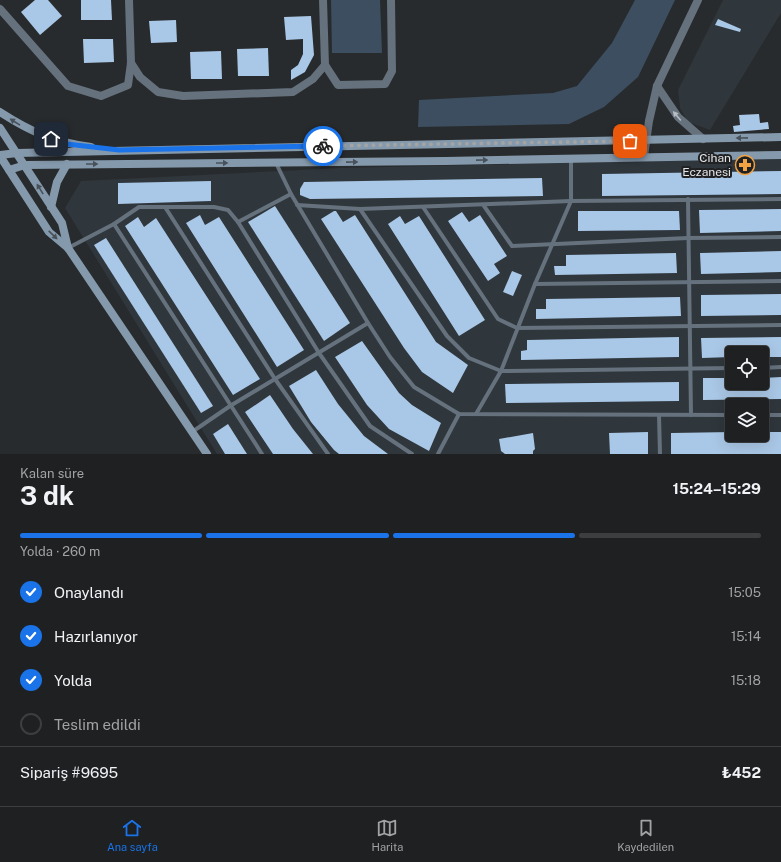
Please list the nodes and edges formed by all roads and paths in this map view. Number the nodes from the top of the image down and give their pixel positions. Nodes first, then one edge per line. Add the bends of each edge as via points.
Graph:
1 (129, 0) edge
2 (323, 0) edge
3 (391, 0) edge
4 (698, 0) edge
5 (0, 8) edge
6 (131, 63) junction
7 (325, 64) junction
8 (657, 86) junction
9 (0, 112) edge
10 (0, 128) edge
11 (781, 137) edge
12 (703, 139) junction
13 (646, 141) junction
14 (119, 150) junction
15 (17, 153) junction
16 (781, 154) edge
17 (0, 156) edge
18 (644, 156) junction
19 (571, 158) junction
20 (276, 163) junction
21 (66, 164) junction
22 (25, 165) junction
23 (9, 170) junction
24 (291, 194) junction
25 (688, 199) junction
26 (781, 199) edge
27 (572, 201) junction
28 (298, 205) junction
29 (484, 206) junction
30 (51, 207) junction
31 (165, 207) junction
32 (423, 207) junction
33 (360, 209) junction
34 (238, 222) junction
35 (114, 224) junction
36 (781, 237) edge
37 (688, 238) junction
38 (553, 244) junction
39 (68, 248) junction
40 (781, 280) edge
41 (688, 283) junction
42 (535, 284) junction
43 (368, 322) junction
44 (781, 325) edge
45 (689, 326) junction
46 (517, 328) junction
47 (319, 353) junction
48 (781, 367) edge
49 (725, 368) edge
50 (769, 368) edge
51 (689, 369) junction
52 (501, 371) junction
53 (275, 379) junction
54 (230, 406) junction
55 (459, 414) junction
56 (476, 414) junction
57 (659, 415) junction
58 (691, 415) junction
59 (725, 415) edge
60 (769, 415) edge
61 (781, 415) edge
62 (192, 432) junction
63 (207, 454) edge
64 (262, 454) edge
65 (328, 454) edge
66 (412, 454) edge
67 (438, 454) edge
68 (660, 454) edge

1 - 6 street
2 - 7 street
3 - 7 street via 392,71 385,84 338,85
4 - 8 street
5 - 6 street via 68,86 101,96 128,85
6 - 7 street via 140,77 158,92 183,96 293,92 313,79
12 -> 8 street via 678,117
8 - 13 street
14 -> 9 street via 67,144 51,139
10 - 15 street
11 -> 12 street
12 - 13 street
13 - 14 street
13 - 18 street
14 - 15 street
15 - 17 street
15 - 22 street
16 - 18 street
17 - 23 street
18 - 19 street
20 -> 19 street
19 - 27 lane
21 -> 20 street
20 - 24 lane
21 - 22 street
21 - 30 street via 57,182
22 - 23 street
30 -> 22 street
23 -> 39 street via 49,232
24 - 28 lane
24 - 34 lane
25 - 26 lane
25 - 27 lane
25 - 37 lane
27 - 29 lane
27 - 38 lane
28 - 33 lane
28 - 43 lane
29 - 32 lane
29 - 38 lane via 512,246
30 - 39 street via 62,223
31 - 34 lane via 214,207 228,210
31 - 35 lane via 139,207
31 - 53 lane
32 - 33 lane
32 - 46 lane via 498,319
33 - 52 lane via 447,336 469,358
34 - 47 lane
35 - 39 lane
35 - 54 lane
36 - 37 lane
37 - 38 lane
37 - 41 lane
38 - 42 lane
39 - 62 street
40 - 41 lane
41 - 42 lane
41 - 45 lane
42 - 46 lane
43 - 47 lane
43 - 55 lane via 390,357 414,387
44 - 45 lane
45 - 46 lane
45 - 51 lane
46 - 52 lane
47 - 53 lane
47 - 66 lane via 370,426
48 - 50 lane
49 - 51 lane
51 - 52 lane
51 - 58 lane
52 - 56 lane
53 - 54 lane
53 - 65 lane
54 - 62 lane
54 - 64 lane
55 - 56 lane
55 - 67 lane
56 - 57 lane
57 - 58 lane
57 - 68 lane
58 - 59 lane
60 - 61 lane
62 - 63 street

